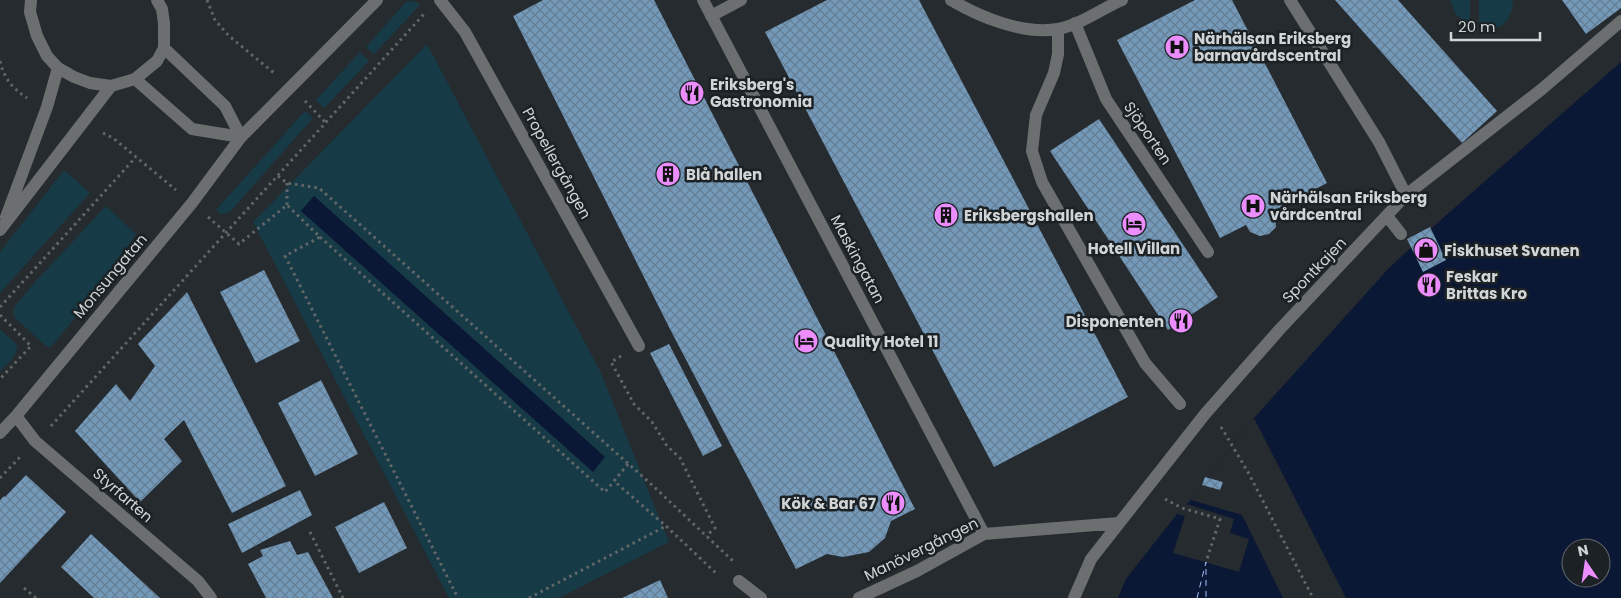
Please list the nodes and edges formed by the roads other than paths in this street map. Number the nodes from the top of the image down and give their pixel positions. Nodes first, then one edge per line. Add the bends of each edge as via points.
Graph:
1 (30, 0) edge
2 (158, 0) edge
3 (377, 0) edge
4 (440, 0) edge
5 (703, 0) edge
6 (741, 0) edge
7 (951, 0) edge
8 (1122, 0) edge
9 (1290, 0) edge
10 (711, 16) junction
11 (1621, 21) edge
12 (1075, 23) junction
13 (1058, 29) junction
14 (164, 48) junction
15 (58, 68) junction
16 (135, 79) junction
17 (111, 86) junction
18 (241, 137) junction
19 (1406, 195) junction
20 (1387, 216) junction
21 (1, 229) edge
22 (1401, 234) dead end
23 (1208, 252) dead end
24 (639, 346) road end
25 (1180, 404) dead end
26 (16, 416) junction
27 (0, 433) edge
28 (1119, 523) junction
29 (984, 534) junction
30 (739, 581) road end
31 (211, 598) edge
32 (761, 598) edge
33 (858, 598) edge
34 (1074, 598) edge

1 - 15 street via 30,12 38,36 47,56
2 - 14 street via 164,23
3 - 18 street, Monsungatan
4 - 24 street, Propellergången via 465,32
5 - 10 street, Maskingatan
6 - 10 street
7 - 13 street via 991,20 1040,30
8 - 12 street
9 - 19 street via 1379,142
10 - 29 street, Maskingatan
11 - 19 street, Spontkajen
12 - 13 street
12 - 23 street, Sjöporten via 1106,100
13 - 25 street via 1058,54 1036,116 1032,151 1042,182 1145,363
14 - 16 street via 157,62
14 - 18 street via 226,106
15 - 17 street via 90,83
15 - 21 street via 47,107
16 - 17 street
16 - 18 street via 192,129
17 - 21 street
18 - 26 street, Monsungatan via 192,203
19 - 20 street, Spontkajen
20 - 22 street
20 - 28 street, Spontkajen via 1280,329 1206,414
26 - 27 street, Monsungatan
26 - 31 street, Styrfarten via 36,441 198,581
28 - 29 street, Manövergången
28 - 34 street, Spontkajen via 1091,559
29 - 33 street, Manövergången
30 - 32 street

